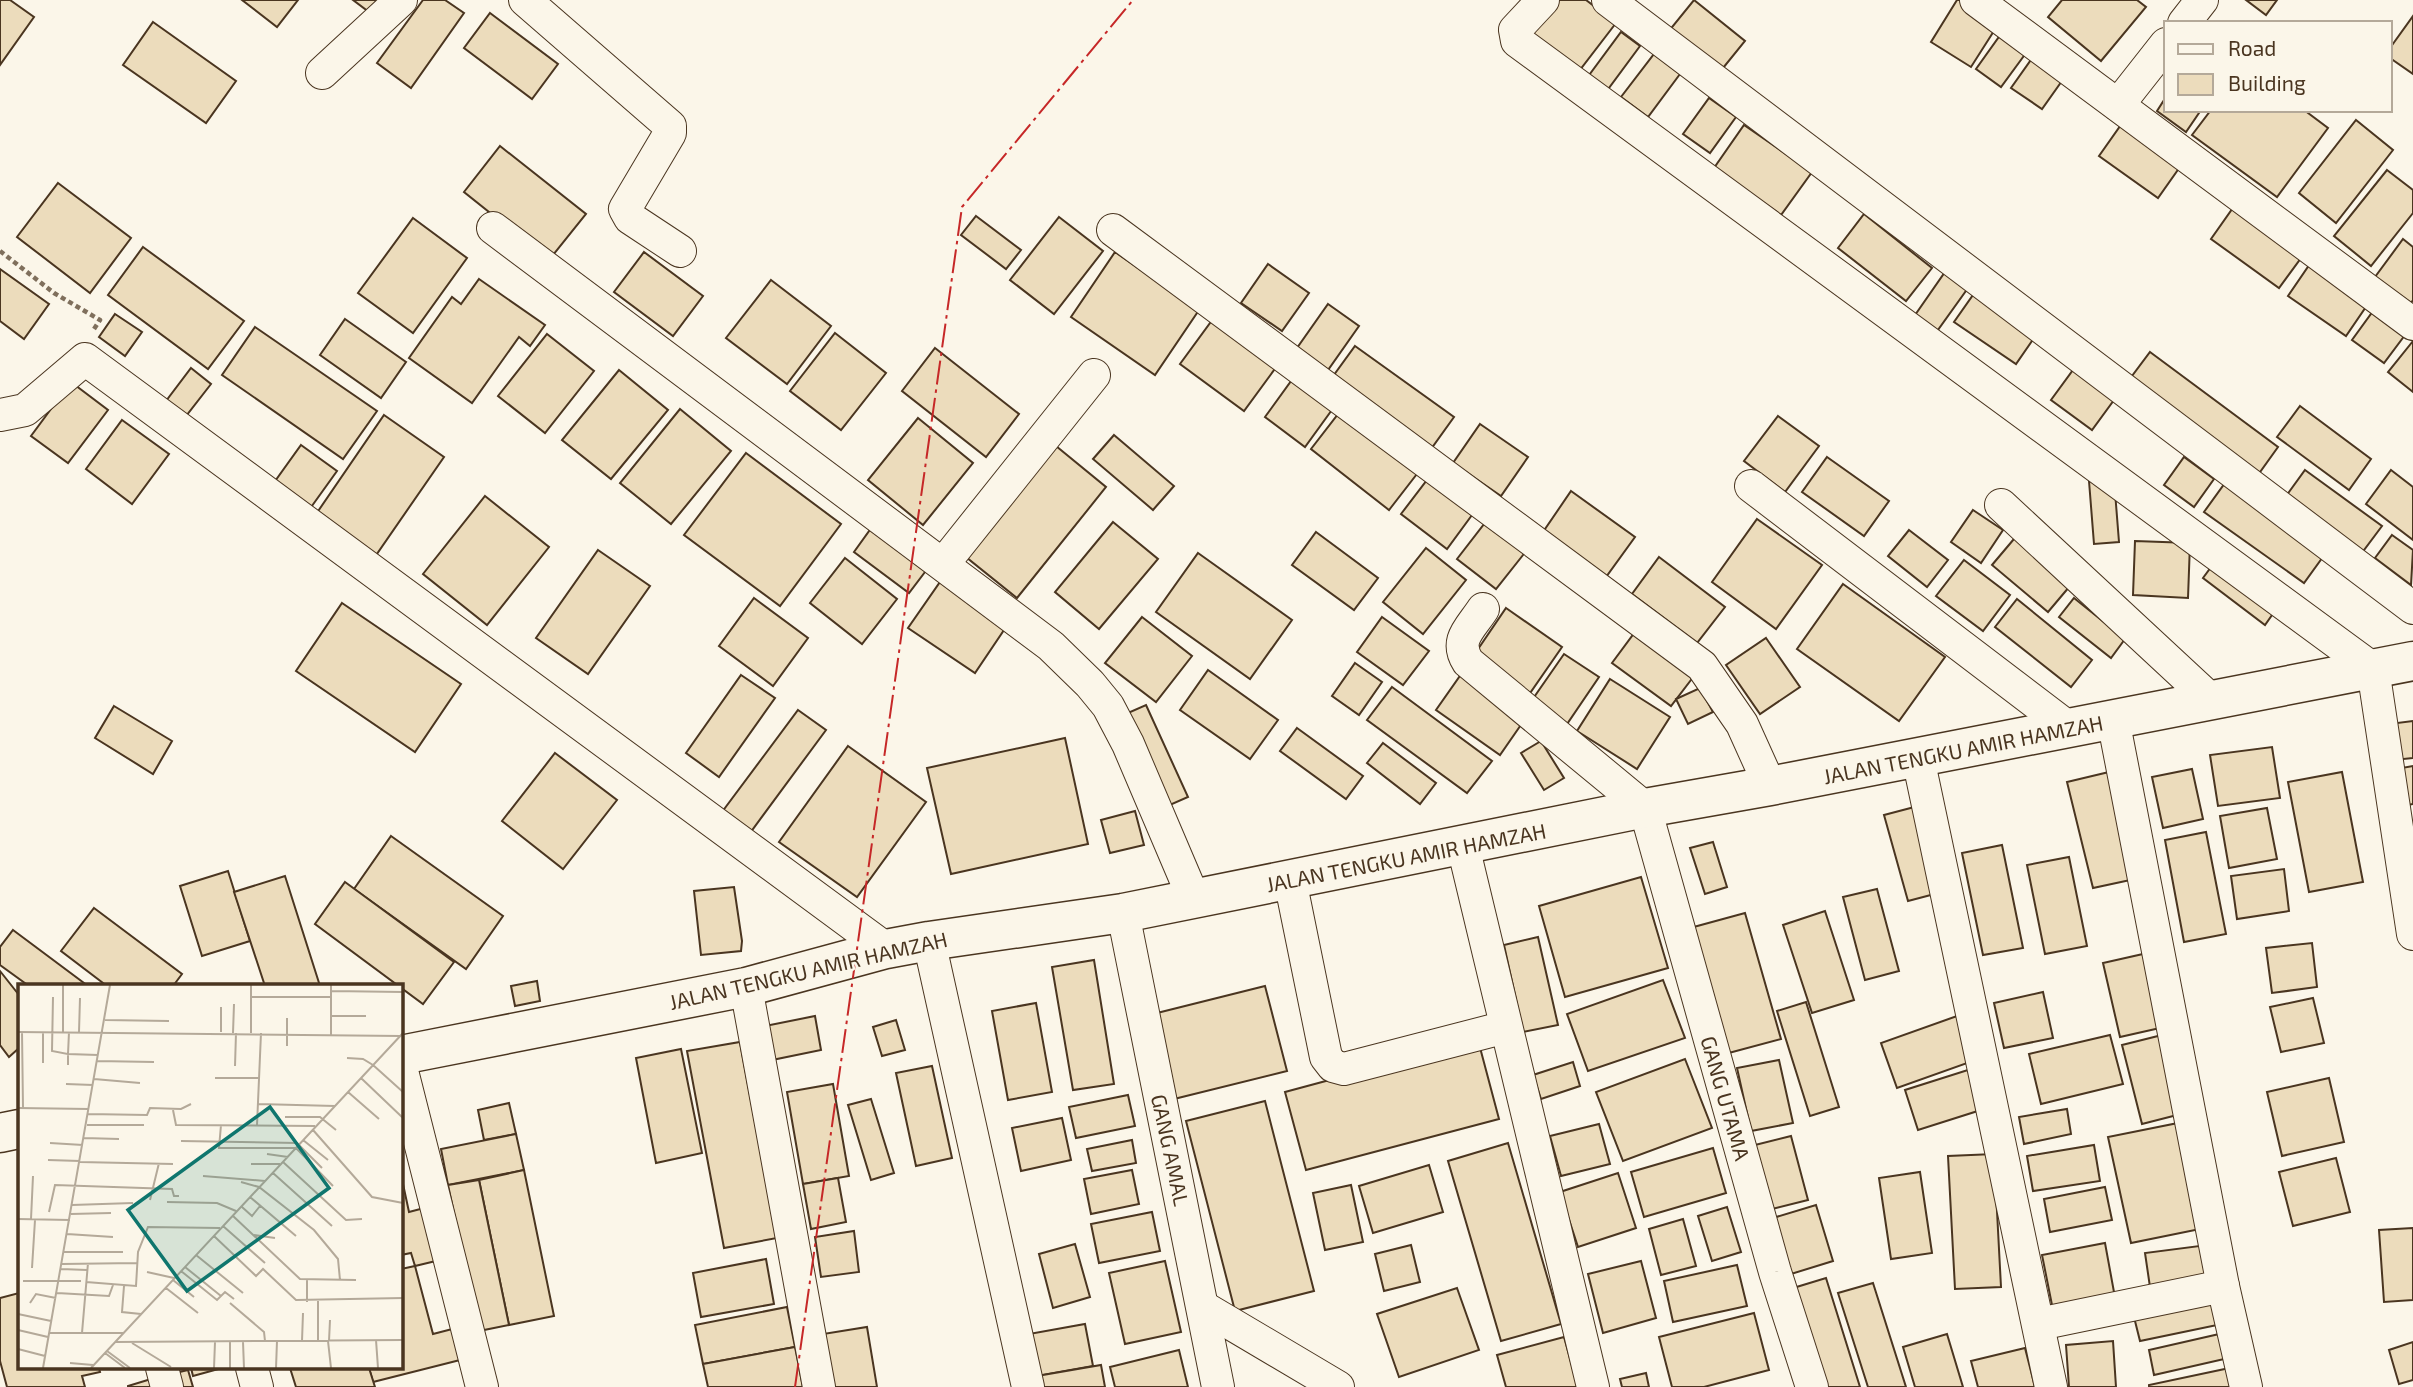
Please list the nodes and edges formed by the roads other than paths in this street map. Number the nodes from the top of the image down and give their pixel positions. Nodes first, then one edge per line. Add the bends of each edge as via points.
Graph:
1 (401, 0) edge
2 (525, 0) edge
3 (1543, 0) edge
4 (1608, 0) edge
5 (1976, 0) edge
6 (2202, 0) edge
7 (2185, 21) edge
8 (2164, 47) edge
9 (322, 73) dead end
10 (2118, 105) junction
11 (492, 228) dead end
12 (1114, 230) dead end
13 (680, 251) dead end
14 (2413, 324) edge
15 (1094, 375) dead end
16 (0, 415) edge
17 (1751, 486) dead end
18 (2001, 505) dead end
19 (944, 564) junction
20 (2413, 608) edge
21 (1483, 609) dead end
22 (2413, 661) edge
23 (2373, 668) junction
24 (2211, 700) junction
25 (2113, 719) junction
26 (2070, 728) junction
27 (1918, 758) junction
28 (1770, 786) junction
29 (1645, 808) junction
30 (1463, 846) junction
31 (1290, 880) junction
32 (1195, 899) junction
33 (1123, 913) junction
34 (2413, 934) edge
35 (929, 940) junction
36 (886, 949) junction
37 (746, 987) junction
38 (1506, 1027) junction
39 (402, 1055) edge
40 (402, 1071) edge
41 (18, 1129) edge
42 (0, 1133) edge
43 (2223, 1286) junction
44 (1203, 1307) junction
45 (2039, 1324) junction
46 (163, 1370) edge
47 (252, 1370) edge
48 (167, 1387) edge
49 (257, 1387) edge
50 (482, 1387) edge
51 (819, 1387) edge
52 (1028, 1387) edge
53 (1218, 1387) edge
54 (1338, 1387) edge
55 (1593, 1387) edge
56 (1812, 1387) edge
57 (2051, 1387) edge
58 (2246, 1387) edge

1 - 9 street
2 - 13 street via 670,126 625,209 630,218
3 - 23 street via 1515,30 1517,41
4 - 20 street
5 - 10 street
6 - 7 street
8 - 10 street
10 - 14 street
11 - 19 street
12 - 28 street via 1702,666 1742,723
15 - 19 street
16 - 36 street via 25,410 85,359
17 - 26 street
18 - 24 street
19 - 32 street via 1051,646 1108,706
21 - 29 street via 1462,641 1461,652 1468,662
22 - 23 main road, JALAN TENGKU AMIR HAMZAH
23 - 24 main road, JALAN TENGKU AMIR HAMZAH
23 - 34 street
24 - 25 main road, JALAN TENGKU AMIR HAMZAH
25 - 26 main road, JALAN TENGKU AMIR HAMZAH
25 - 43 street
26 - 27 main road, JALAN TENGKU AMIR HAMZAH
27 - 28 main road, JALAN TENGKU AMIR HAMZAH
27 - 45 street
28 - 29 main road, JALAN TENGKU AMIR HAMZAH
29 - 30 main road, JALAN TENGKU AMIR HAMZAH
29 - 56 street, GANG UTAMA via 1775,1272
30 - 31 main road, JALAN TENGKU AMIR HAMZAH
30 - 38 street
31 - 32 main road, JALAN TENGKU AMIR HAMZAH
31 - 38 street via 1326,1057 1333,1066 1344,1069
32 - 33 main road, JALAN TENGKU AMIR HAMZAH
33 - 35 main road, JALAN TENGKU AMIR HAMZAH
33 - 44 street, GANG AMAL
35 - 36 main road, JALAN TENGKU AMIR HAMZAH
35 - 52 street
36 - 37 main road, JALAN TENGKU AMIR HAMZAH
37 - 39 main road, JALAN TENGKU AMIR HAMZAH
37 - 51 street
38 - 55 street
40 - 50 street
41 - 42 main road
43 - 45 street
43 - 58 street
44 - 53 street, GANG AMAL
44 - 54 street
45 - 57 street
46 - 48 street
47 - 49 street

